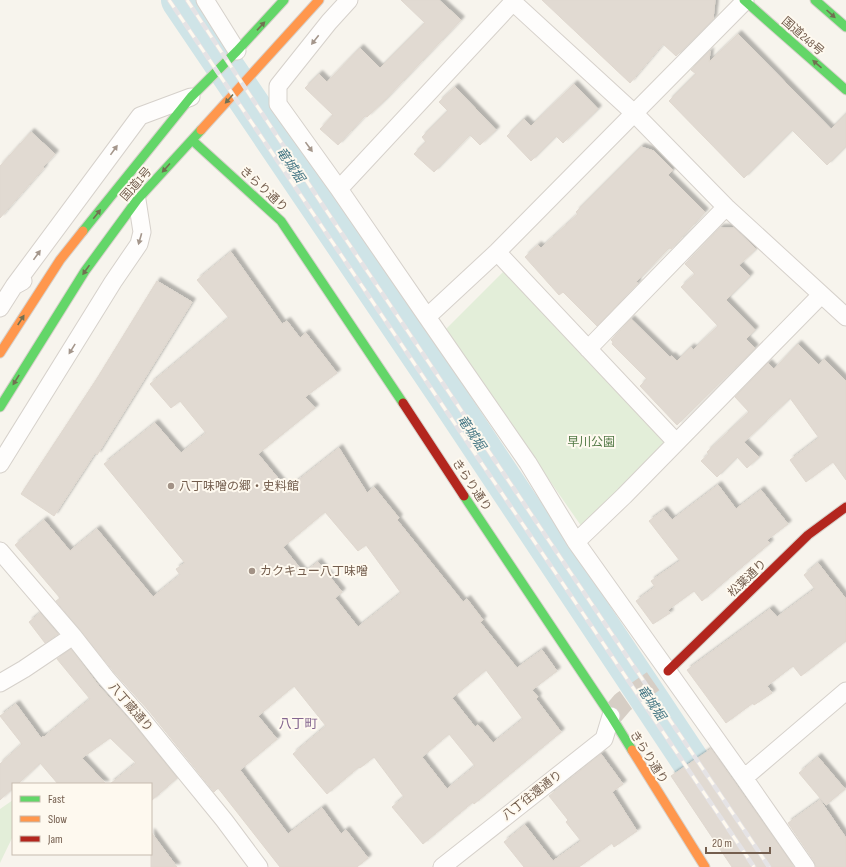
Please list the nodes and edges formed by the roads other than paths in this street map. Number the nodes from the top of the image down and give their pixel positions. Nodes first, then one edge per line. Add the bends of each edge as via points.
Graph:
1 (205, 0) edge
2 (319, 0) edge
3 (349, 0) edge
4 (815, 0) edge
5 (745, 1) edge
6 (281, 2) edge
7 (299, 22) junction
8 (329, 22) junction
9 (846, 27) edge
10 (237, 51) junction
11 (846, 90) edge
12 (191, 97) junction
13 (634, 113) junction
14 (192, 140) junction
15 (339, 189) junction
16 (136, 200) junction
17 (726, 207) junction
18 (497, 252) junction
19 (60, 260) junction
20 (14, 286) junction
21 (821, 295) junction
22 (0, 308) edge
23 (427, 317) junction
24 (846, 317) edge
25 (588, 349) junction
26 (0, 353) edge
27 (0, 407) edge
28 (676, 442) junction
29 (0, 464) edge
30 (846, 507) edge
31 (576, 542) junction
32 (0, 551) edge
33 (73, 636) junction
34 (668, 670) junction
35 (0, 683) edge
36 (846, 691) edge
37 (611, 716) junction
38 (744, 778) junction
39 (259, 867) edge
40 (442, 867) edge
41 (705, 867) edge
42 (806, 867) edge

1 - 10 street
2 - 7 main road, 国道1号
3 - 8 street
4 -> 9 main road
11 -> 5 main road, 国道248号
5 - 13 street
10 -> 6 main road, 国道1号
7 - 8 street
7 -> 14 main road, 国道1号
8 -> 15 street via 278,86 278,104
10 - 12 main road, 国道1号
19 -> 12 main road, 国道1号
20 -> 12 street via 140,116
13 - 15 street via 513,2
13 - 17 street
13 - 18 street
14 -> 16 main road, 国道1号
14 - 37 main road, きらり通り via 281,221
15 - 23 street
16 -> 27 main road, 国道1号 via 85,271
16 -> 29 street via 142,232 139,244
17 - 21 street
17 - 25 street
18 - 23 street
18 - 25 street
19 - 20 street
26 -> 19 main road, 国道1号
20 - 22 street
21 - 24 street
21 - 28 street
23 - 31 street via 528,463
25 - 28 street
28 - 31 street
30 - 34 main road, 松葉通り via 808,535
31 - 34 street
32 - 33 street, 八丁蔵通り
33 - 35 street via 24,670
33 - 39 street, 八丁蔵通り via 224,820
34 - 38 street
36 - 38 street
37 - 40 street, 八丁往還通り via 604,739
37 - 41 main road, きらり通り
38 - 42 street

